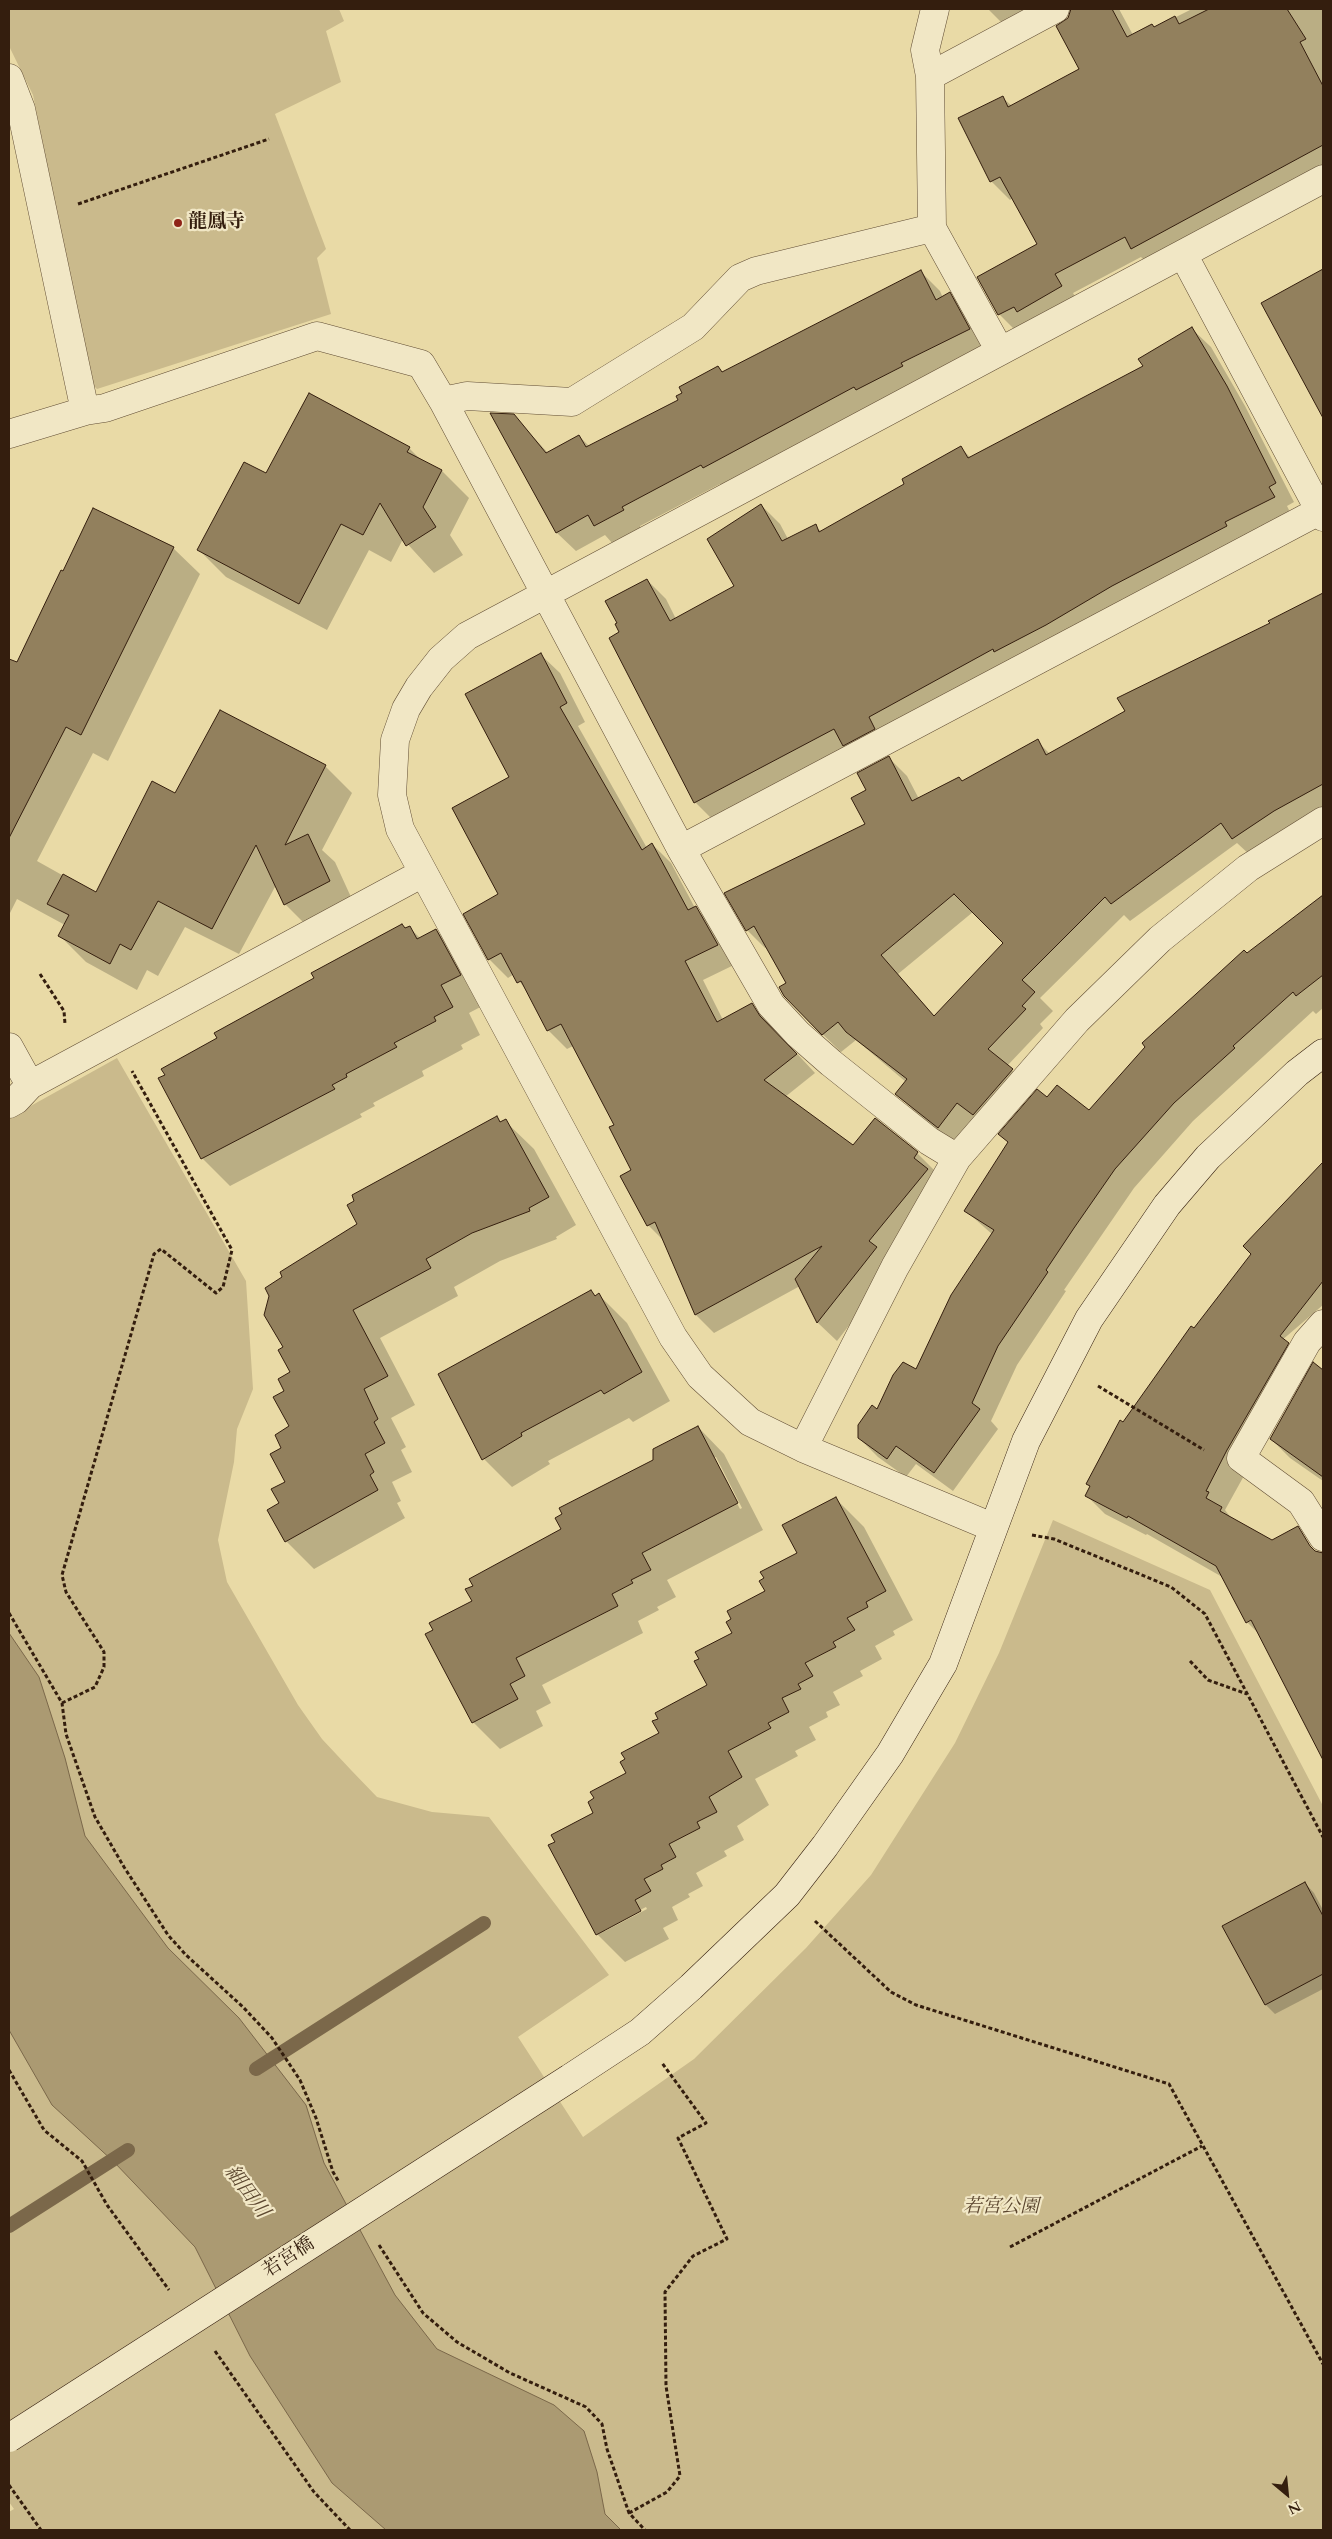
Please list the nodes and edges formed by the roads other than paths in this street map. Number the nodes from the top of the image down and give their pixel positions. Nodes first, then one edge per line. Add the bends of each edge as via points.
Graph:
1 (935, 9) edge
2 (1055, 9) edge
3 (930, 76) junction
4 (9, 78) edge
5 (1323, 179) edge
6 (932, 228) junction
7 (1183, 254) junction
8 (1000, 351) junction
9 (443, 401) junction
10 (84, 411) junction
11 (9, 434) edge
12 (1322, 512) edge
13 (545, 594) junction
14 (1323, 821) edge
15 (681, 849) junction
16 (422, 873) junction
17 (9, 1047) edge
18 (1323, 1053) edge
19 (30, 1085) junction
20 (9, 1104) edge
21 (957, 1158) junction
22 (1323, 1324) edge
23 (804, 1448) junction
24 (992, 1527) junction
25 (1323, 1537) edge
26 (9, 2438) edge

1 - 3 street via 925,50
2 - 3 street
3 - 6 street
4 - 10 street via 21,109
5 - 7 street
6 - 8 street
6 - 9 street via 756,271 740,278 693,327 572,402 467,396
7 - 8 street
7 - 12 street
8 - 13 street
9 - 10 street via 421,364 317,336 105,408
9 - 13 street
10 - 11 street
12 - 15 street
13 - 15 street
13 - 16 street via 467,636 441,660 406,709 395,740 392,795 400,829
14 - 21 street via 1248,868 1160,939 1077,1020
15 - 21 street via 771,1005 832,1063 929,1141
16 - 19 street
16 - 23 street via 673,1337 700,1376 750,1422
17 - 19 street
18 - 24 street, 若宮橋 via 1296,1073 1208,1157 1167,1205 1125,1264 1089,1319 1026,1441
19 - 20 street
21 - 23 street via 895,1267
22 - 25 street via 1307,1342 1241,1458 1301,1502
23 - 24 street
24 - 26 street, 若宮橋, bridge via 943,1664 860,1798 787,1895 691,1987 640,2032

